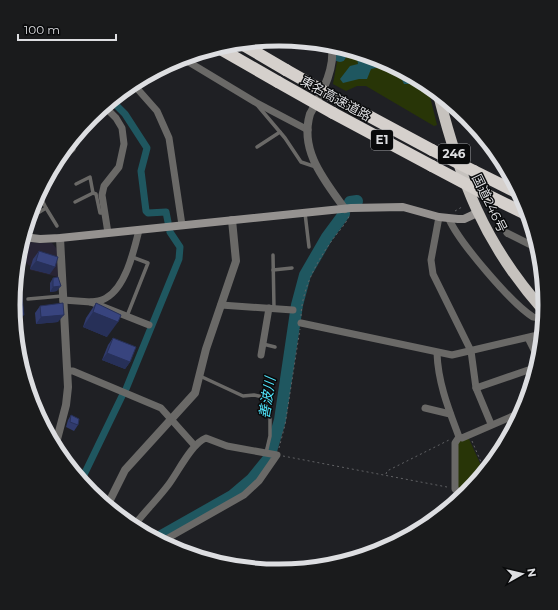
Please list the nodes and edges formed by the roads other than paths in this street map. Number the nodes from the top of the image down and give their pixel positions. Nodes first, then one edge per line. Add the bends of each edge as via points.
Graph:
1 (248, 48) edge
2 (226, 52) edge
3 (332, 52) edge
4 (189, 62) edge
5 (138, 88) edge
6 (255, 102) junction
7 (441, 103) edge
8 (108, 110) edge
9 (308, 130) junction
10 (280, 132) junction
11 (257, 147) dead end
12 (317, 168) junction
13 (76, 184) dead end
14 (511, 189) edge
15 (93, 193) junction
16 (42, 201) edge
17 (75, 202) dead end
18 (46, 208) junction
19 (344, 209) junction
20 (520, 211) edge
21 (305, 212) junction
22 (37, 213) edge
23 (104, 213) junction
24 (477, 213) junction
25 (452, 215) junction
26 (439, 217) junction
27 (232, 220) junction
28 (57, 226) dead end
29 (182, 226) junction
30 (139, 230) junction
31 (108, 233) junction
32 (507, 233) dead end
33 (29, 237) edge
34 (60, 238) junction
35 (531, 245) edge
36 (309, 247) dead end
37 (273, 255) dead end
38 (132, 257) junction
39 (292, 268) dead end
40 (273, 270) junction
41 (63, 298) junction
42 (28, 299) dead end
43 (91, 302) junction
44 (538, 304) edge
45 (221, 305) junction
46 (271, 308) junction
47 (293, 310) dead end
48 (127, 316) junction
49 (537, 318) edge
50 (301, 323) dead end
51 (149, 326) dead end
52 (536, 336) edge
53 (528, 338) junction
54 (263, 344) junction
55 (275, 347) dead end
56 (534, 350) edge
57 (471, 351) junction
58 (437, 353) junction
59 (261, 355) dead end
60 (530, 370) edge
61 (68, 371) junction
62 (199, 376) junction
63 (476, 388) junction
64 (425, 408) dead end
65 (450, 414) junction
66 (513, 416) edge
67 (171, 419) junction
68 (492, 424) junction
69 (57, 437) edge
70 (459, 437) junction
71 (195, 446) junction
72 (272, 454) junction
73 (458, 492) edge
74 (109, 501) edge
75 (138, 522) edge
76 (167, 538) edge

1 - 14 highway, 東名高速道路 / E1, bridge via 338,100
2 - 20 highway, 東名高速道路 / E1, bridge via 333,113
3 - 9 street via 330,74 310,114
4 - 6 street
5 - 29 street via 157,111 169,138
6 - 9 street
6 - 10 lane
7 - 24 highway, 国道246号 / 246 via 453,150
8 - 23 street via 122,128 124,144 119,167 104,186
9 - 12 street via 310,149
10 - 11 lane
10 - 12 lane via 301,162
12 - 19 street
13 - 15 lane via 90,177
15 - 17 lane
15 - 23 lane via 96,194 100,213
16 - 18 lane
18 - 22 lane
18 - 28 lane
19 - 21 main road
19 - 26 main road via 403,207
21 - 27 main road
21 - 36 lane
23 - 31 street
24 - 25 main road via 464,219
24 - 44 highway, 国道246号 / 246 via 504,260
25 - 26 main road
25 - 49 street via 454,230 464,243 512,299
26 - 57 street via 431,260 433,274
27 - 29 main road
27 - 45 street via 236,261
29 - 30 main road
30 - 31 main road
30 - 38 street
31 - 34 main road
32 - 35 street
33 - 34 main road
34 - 41 street
37 - 40 lane
38 - 43 street via 113,293 104,300
38 - 48 lane via 148,263
39 - 40 lane
40 - 46 lane
41 - 42 lane
41 - 43 street
41 - 61 street
43 - 48 street
45 - 46 street
45 - 62 street
46 - 47 street
46 - 54 street
48 - 51 street
50 - 58 street
52 - 53 street
53 - 56 street
53 - 57 street
54 - 55 lane
54 - 59 street
57 - 58 street via 452,355
57 - 63 street
58 - 65 street via 438,372
60 - 63 street
61 - 67 street via 80,373 161,408
61 - 69 street via 66,405
62 - 67 street via 193,396
62 - 72 lane via 243,396 254,395 266,400
63 - 68 street
64 - 65 street
65 - 70 street
66 - 68 street
67 - 71 street
67 - 74 street via 124,470
68 - 70 street via 462,438
70 - 73 street via 455,443 455,489
71 - 72 street via 206,438 227,446
71 - 75 street via 169,484
72 - 76 street via 258,481 244,495

